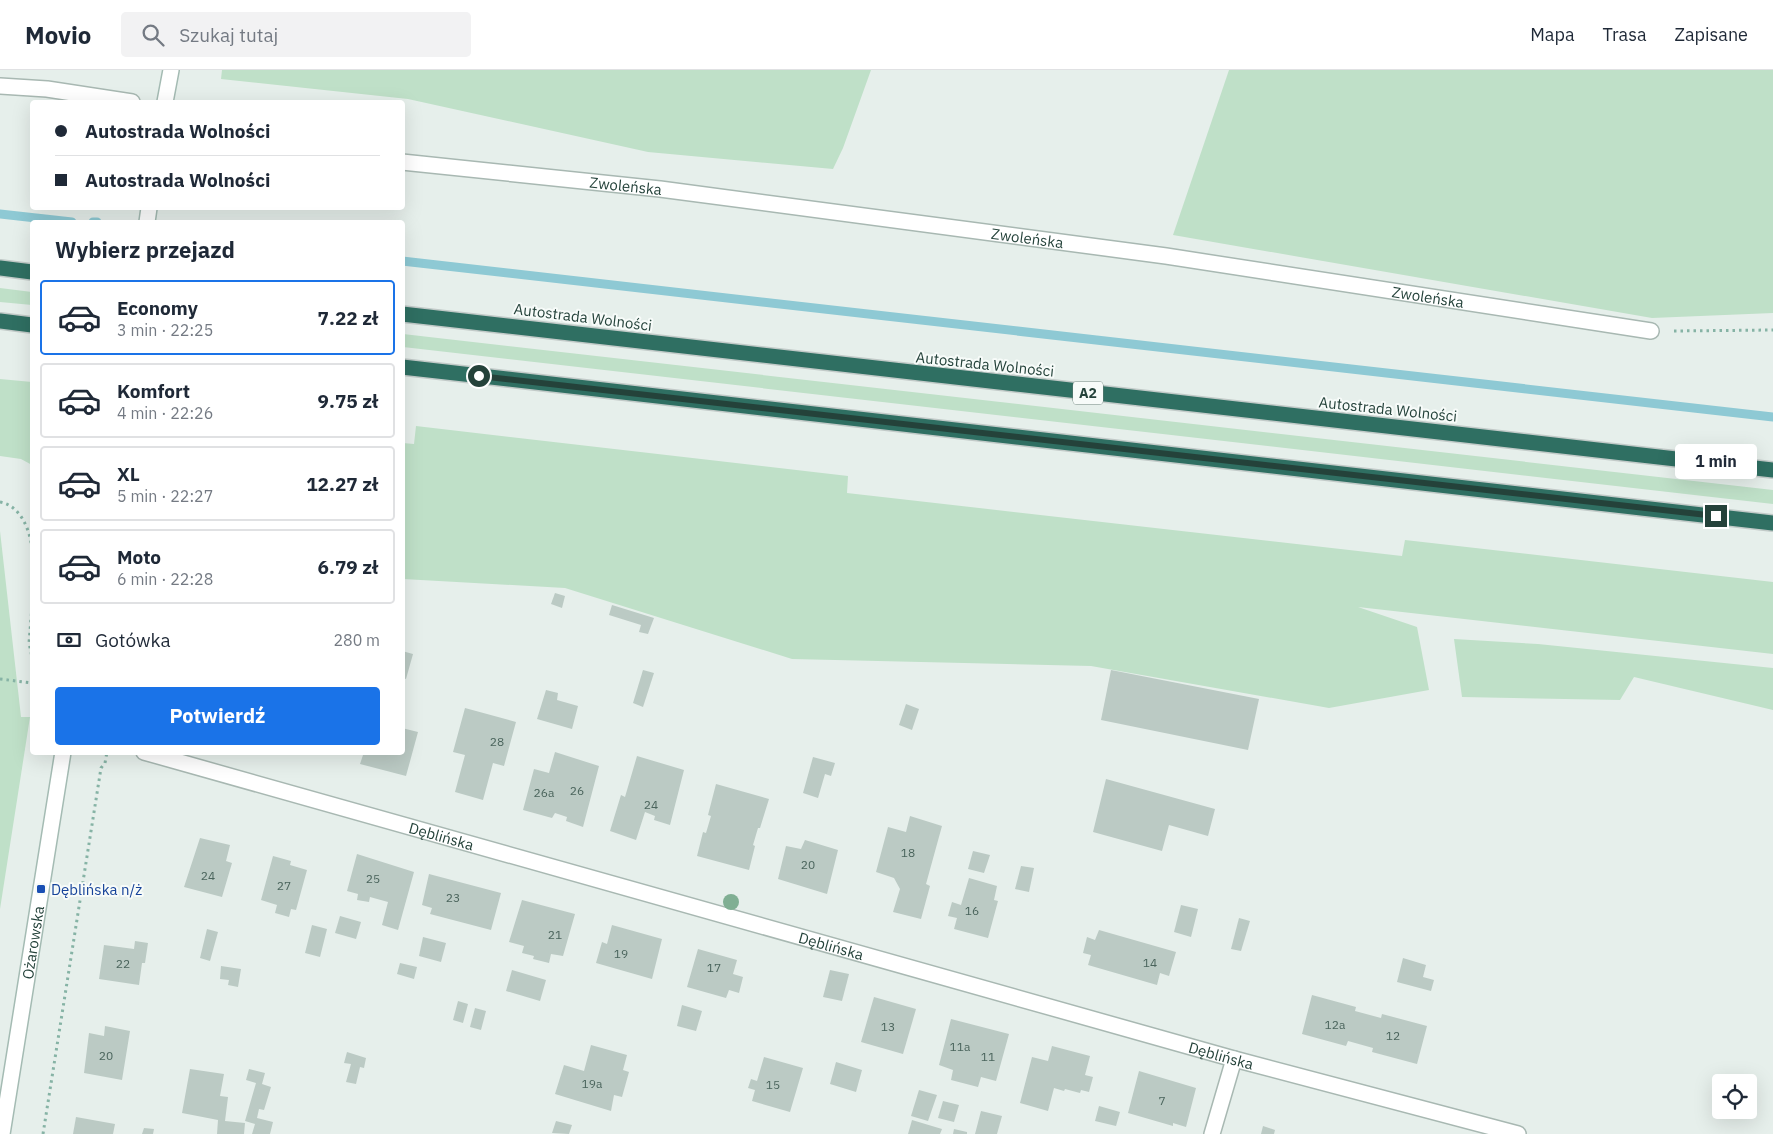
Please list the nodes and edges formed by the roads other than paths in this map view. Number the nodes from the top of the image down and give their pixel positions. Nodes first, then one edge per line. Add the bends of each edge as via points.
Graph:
1 (170, 70) edge
2 (0, 86) edge
3 (119, 100) edge
4 (166, 100) edge
5 (405, 162) edge
6 (0, 268) edge
7 (30, 272) edge
8 (405, 314) edge
9 (0, 321) edge
10 (30, 325) edge
11 (1651, 331) road end
12 (405, 367) edge
13 (1773, 470) edge
14 (1773, 522) edge
15 (63, 755) edge
16 (155, 755) edge
17 (1234, 1059) junction
18 (2, 1134) edge
19 (1212, 1134) edge
20 (1518, 1134) edge

1 - 4 street
2 - 3 street via 47,89
5 - 11 street, Zwoleńska via 660,189 1156,255
6 - 7 highway
8 - 13 highway, Autostrada Wolności / A2
9 - 10 highway
12 - 14 highway
15 - 18 street, Ożarowska
16 - 17 street, Dęblińska
17 - 19 street
17 - 20 street, Dęblińska

